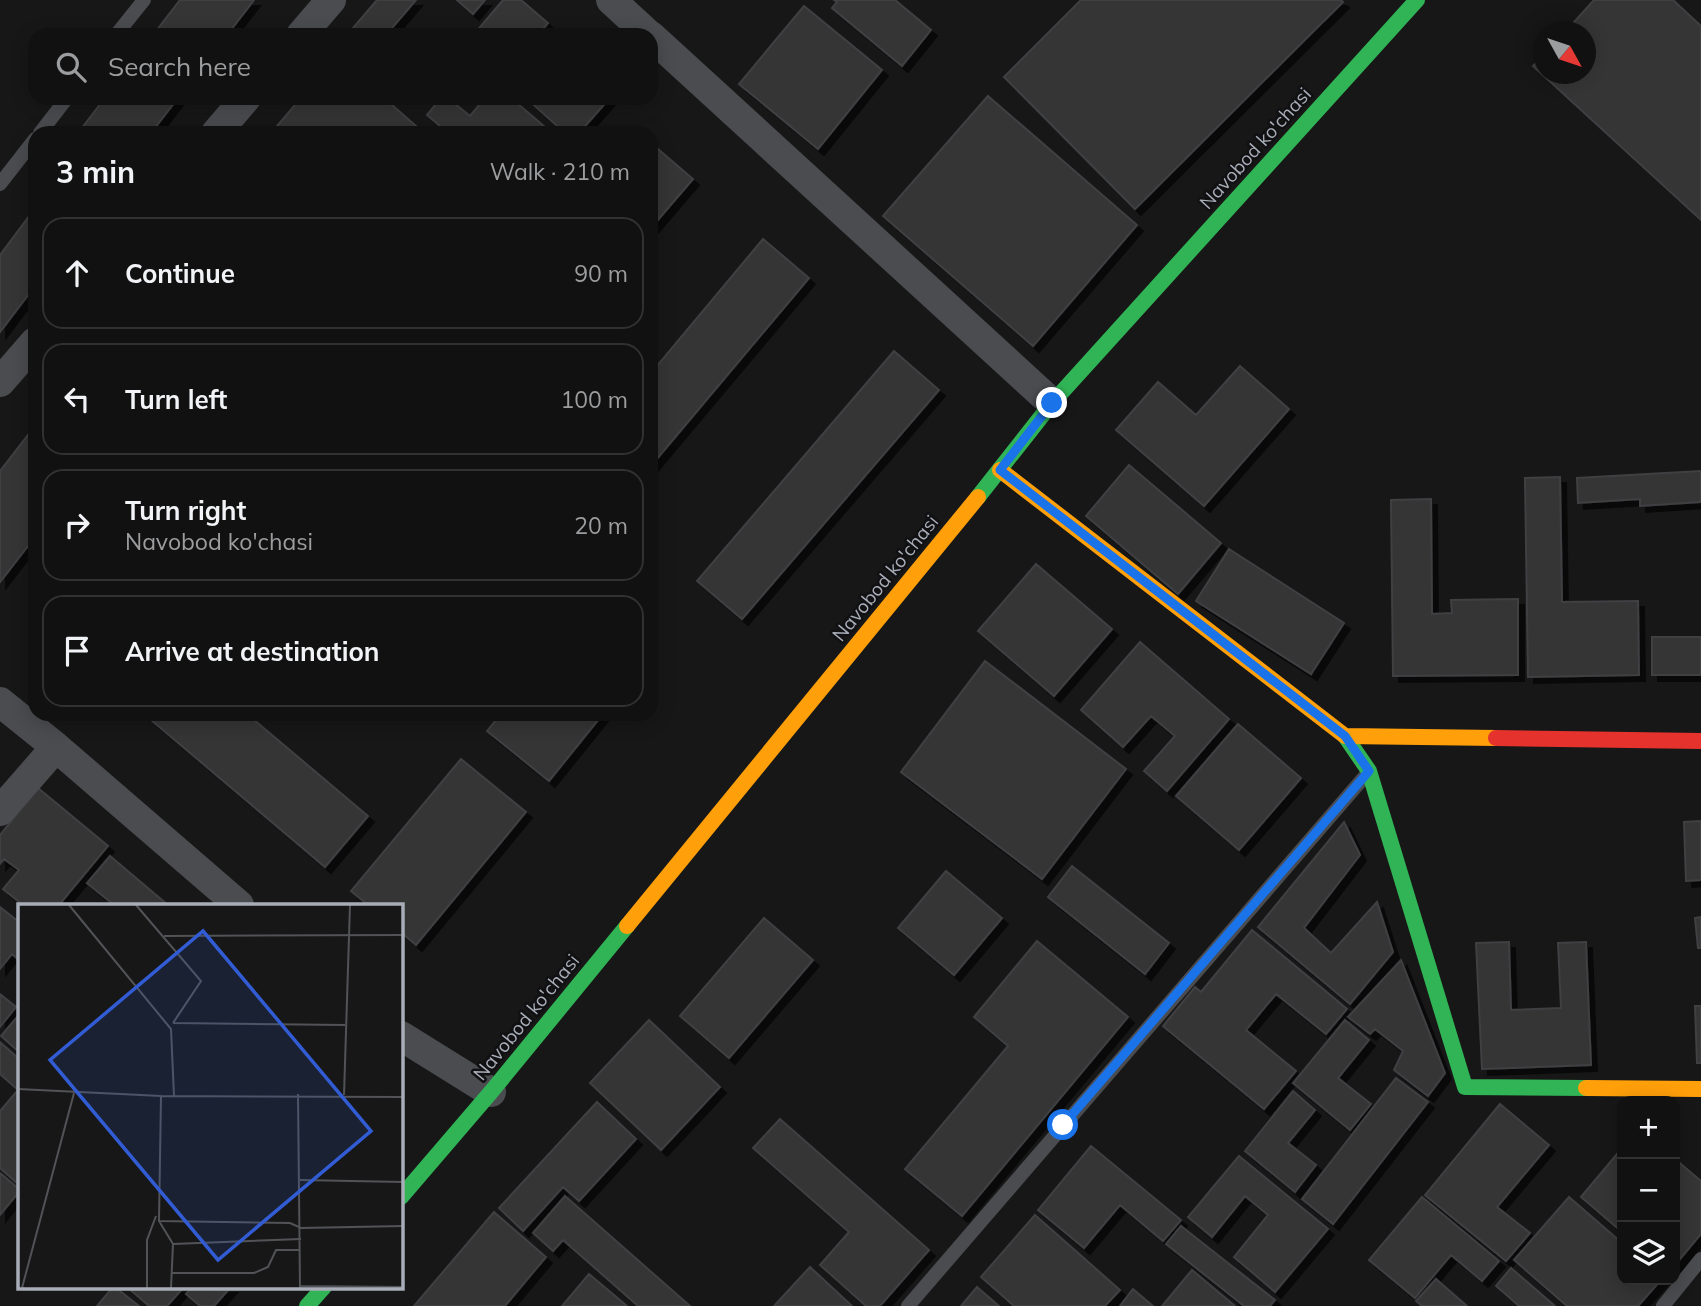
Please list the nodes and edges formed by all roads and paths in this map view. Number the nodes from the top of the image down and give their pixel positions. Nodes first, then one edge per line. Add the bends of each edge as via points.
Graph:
1 (144, 0) edge
2 (331, 0) edge
3 (611, 0) edge
4 (1418, 0) edge
5 (122, 28) edge
6 (307, 28) edge
7 (641, 28) edge
8 (658, 43) edge
9 (62, 105) edge
10 (240, 105) edge
11 (45, 126) edge
12 (222, 126) edge
13 (28, 148) edge
14 (23, 155) junction
15 (28, 159) edge
16 (0, 184) edge
17 (28, 350) edge
18 (0, 382) edge
19 (1052, 403) junction
20 (1000, 470) junction
21 (0, 702) edge
22 (1345, 736) junction
23 (1701, 741) edge
24 (56, 747) junction
25 (1369, 771) junction
26 (0, 811) edge
27 (238, 904) edge
28 (402, 1037) edge
29 (1701, 1089) edge
30 (491, 1092) junction
31 (402, 1196) edge
32 (1701, 1259) edge
33 (323, 1288) edge
34 (307, 1306) edge
35 (908, 1306) edge
36 (1663, 1306) edge

1 - 5 lane
2 - 6 street
3 - 7 street
4 - 19 street, Navobod ko'chasi
8 - 19 street
9 - 11 lane
10 - 12 street
13 - 14 lane
14 - 15 lane
14 - 16 lane
17 - 18 street
19 - 20 street, Navobod ko'chasi
20 - 22 street
20 - 30 street, Navobod ko'chasi
21 - 24 street
22 - 23 street
22 - 25 street
24 - 26 street
24 - 27 street
25 - 29 street via 1465,1087
25 - 35 lane
28 - 30 street
30 - 31 street, Navobod ko'chasi
32 - 36 lane
33 - 34 street

